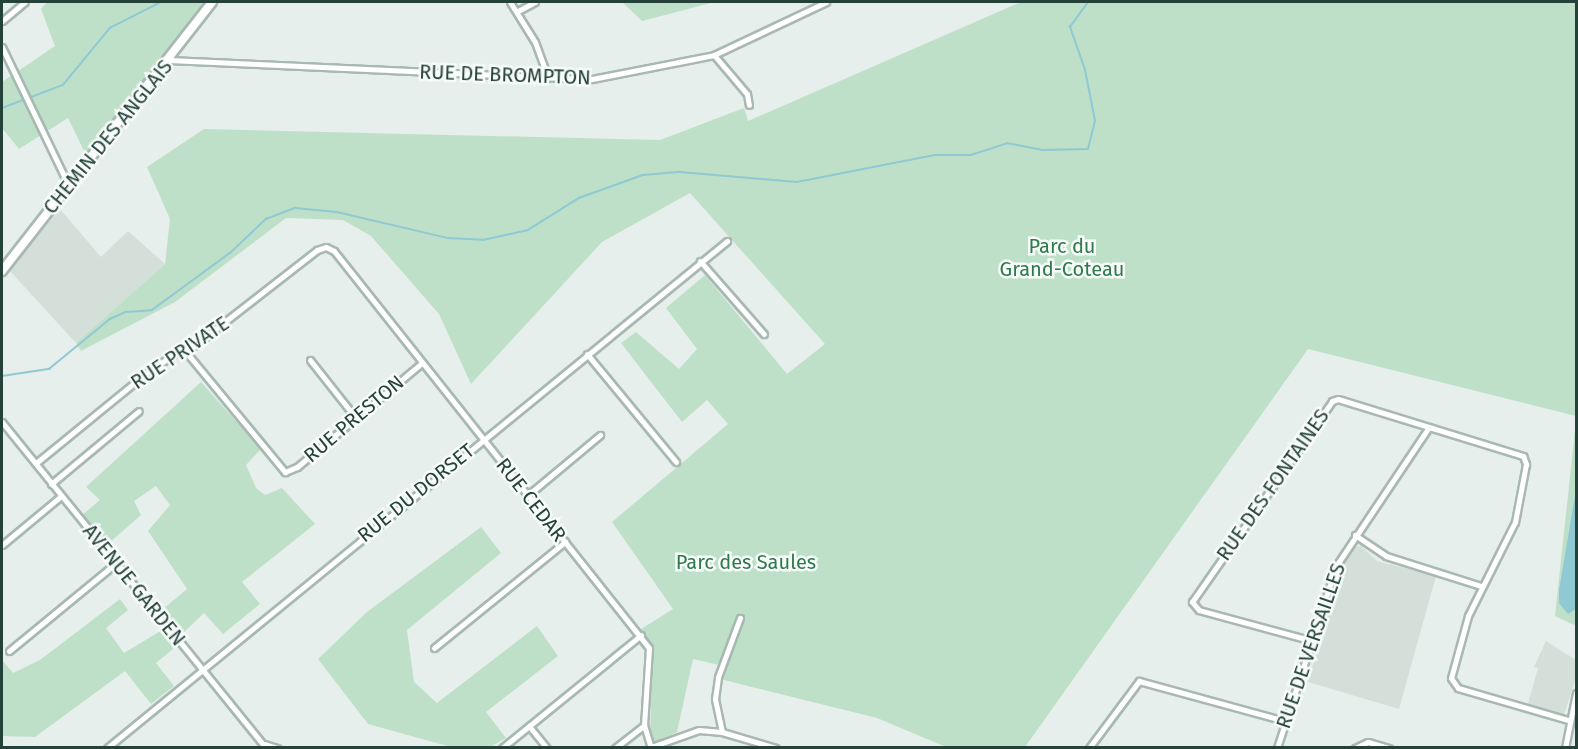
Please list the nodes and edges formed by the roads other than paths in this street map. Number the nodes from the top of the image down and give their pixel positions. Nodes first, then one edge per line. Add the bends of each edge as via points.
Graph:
1 (25, 2) edge
2 (212, 2) edge
3 (510, 2) edge
4 (535, 2) edge
5 (826, 2) edge
6 (518, 11) junction
7 (2, 21) edge
8 (2, 47) edge
9 (714, 55) junction
10 (169, 60) junction
11 (548, 78) junction
12 (749, 105) dead end
13 (68, 184) junction
14 (727, 241) dead end
15 (326, 248) joint
16 (700, 261) junction
17 (2, 271) edge
18 (764, 334) dead end
19 (186, 352) junction
20 (587, 354) junction
21 (310, 360) dead end
22 (422, 363) junction
23 (140, 411) dead end
24 (355, 417) junction
25 (2, 422) edge
26 (1429, 427) junction
27 (600, 435) dead end
28 (483, 439) junction
29 (676, 462) dead end
30 (36, 463) junction
31 (51, 484) junction
32 (528, 495) junction
33 (61, 496) junction
34 (1355, 536) junction
35 (565, 542) junction
36 (2, 545) edge
37 (116, 563) junction
38 (1481, 585) junction
39 (740, 618) dead end
40 (640, 635) junction
41 (1313, 641) junction
42 (434, 648) dead end
43 (9, 651) dead end
44 (202, 668) junction
45 (1576, 693) edge
46 (1568, 720) junction
47 (1285, 722) junction
48 (644, 725) junction
49 (529, 726) junction
50 (722, 732) junction
51 (265, 746) edge
52 (107, 747) edge
53 (277, 747) edge
54 (502, 747) edge
55 (548, 747) edge
56 (615, 747) edge
57 (651, 747) edge
58 (776, 747) edge
59 (1089, 747) edge
60 (1277, 747) edge
61 (1355, 747) edge
62 (1389, 747) edge
63 (1565, 747) edge

1 - 7 street
2 - 10 street, CHEMIN DES ANGLAIS
3 - 6 street
4 - 6 street
5 - 9 street, RUE DE BROMPTON
6 - 11 street via 536,42
8 - 13 street
9 - 11 street, RUE DE BROMPTON via 606,78
9 - 12 street via 747,94
10 - 11 street, RUE DE BROMPTON
10 - 13 street, CHEMIN DES ANGLAIS
13 - 17 street, CHEMIN DES ANGLAIS
14 - 16 street, RUE DU DORSET
15 - 19 street, RUE PRIVATE via 317,250
15 - 22 street, RUE CEDAR via 334,251
16 - 18 street
16 - 20 street, RUE DU DORSET
19 - 24 street, RUE PRESTON via 285,472 297,467
19 - 30 street, RUE PRIVATE via 176,353 144,375
20 - 28 street, RUE DU DORSET
20 - 29 street
21 - 24 street
22 - 24 street, RUE PRESTON
22 - 28 street, RUE CEDAR
23 - 31 street
25 - 30 street, AVENUE GARDEN
26 - 34 street, RUE DE VERSAILLES
26 - 38 street, RUE DES FONTAINES via 1524,456 1515,522 1503,553
26 - 41 street, RUE DES FONTAINES via 1338,399 1332,401 1192,602 1199,609
27 - 32 street
28 - 32 street, RUE CEDAR
28 - 44 street, RUE DU DORSET
30 - 31 street, AVENUE GARDEN
31 - 33 street, AVENUE GARDEN
32 - 35 street, RUE CEDAR
33 - 36 street
33 - 37 street, AVENUE GARDEN
34 - 38 street via 1386,556
34 - 41 street, RUE DE VERSAILLES via 1336,566
35 - 40 street, RUE CEDAR
35 - 42 street
37 - 43 street
37 - 44 street, AVENUE GARDEN
38 - 46 street, RUE DES FONTAINES via 1453,665 1454,684
39 - 50 street via 718,677 715,699
40 - 48 street, RUE CEDAR via 649,648
40 - 49 street
41 - 47 street, RUE DE VERSAILLES
44 - 51 street, AVENUE GARDEN
44 - 52 street, RUE DU DORSET
45 - 46 street
46 - 63 street
47 - 59 street via 1139,681
47 - 60 street, RUE DE VERSAILLES
48 - 56 street
48 - 57 street, RUE CEDAR
49 - 54 street
49 - 55 street
50 - 57 street via 699,730
50 - 58 street
51 - 53 street
61 - 62 street via 1368,742

